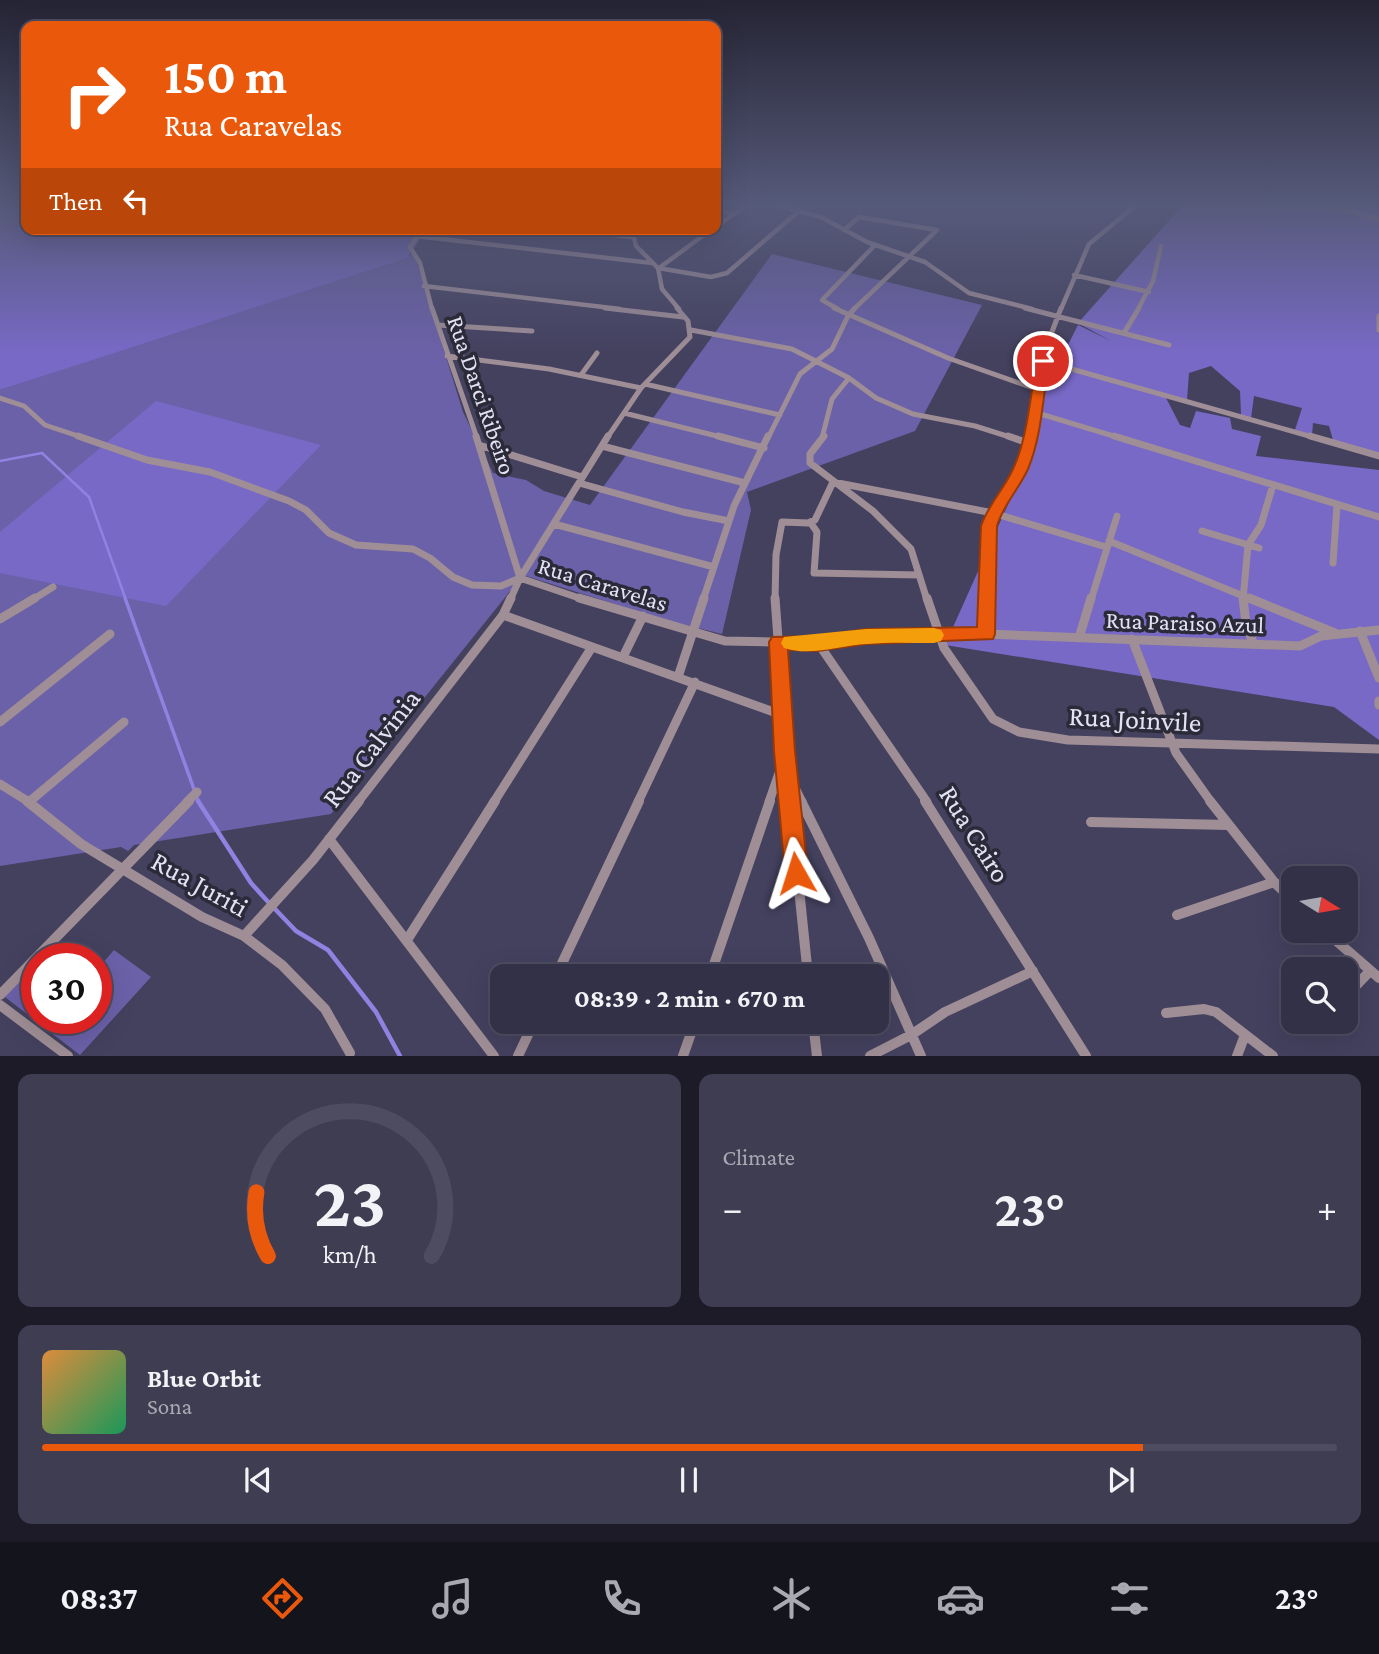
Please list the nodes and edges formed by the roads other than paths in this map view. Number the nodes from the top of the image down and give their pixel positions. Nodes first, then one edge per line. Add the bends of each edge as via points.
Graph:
1 (415, 255) edge
2 (569, 255) edge
3 (645, 255) edge
4 (672, 255) edge
5 (750, 255) edge
6 (865, 255) edge
7 (909, 255) joint
8 (1083, 255) edge
9 (1160, 255) edge
10 (655, 266) junction
11 (1073, 275) junction
12 (424, 286) junction
13 (1149, 292) junction
14 (1058, 315) junction
15 (848, 316) junction
16 (1379, 316) edge
17 (683, 317) junction
18 (438, 325) junction
19 (691, 330) junction
20 (1379, 330) edge
21 (533, 331) dead end
22 (1124, 333) junction
23 (1169, 345) dead end
24 (597, 353) dead end
25 (447, 356) junction
26 (818, 360) junction
27 (1043, 361) junction
28 (580, 374) junction
29 (849, 378) junction
30 (643, 386) junction
31 (1037, 389) junction
32 (0, 398) edge
33 (1034, 412) junction
34 (624, 413) junction
35 (780, 415) junction
36 (1028, 443) junction
37 (479, 445) junction
38 (602, 446) junction
39 (764, 448) junction
40 (1379, 456) edge
41 (581, 480) junction
42 (833, 482) junction
43 (746, 483) junction
44 (1273, 485) junction
45 (1337, 505) junction
46 (993, 513) junction
47 (1117, 516) dead end
48 (1379, 517) edge
49 (729, 522) junction
50 (810, 522) junction
51 (555, 524) junction
52 (1202, 531) dead end
53 (1107, 544) junction
54 (1248, 545) junction
55 (1259, 548) dead end
56 (1334, 563) dead end
57 (714, 567) junction
58 (919, 575) junction
59 (520, 578) junction
60 (52, 587) dead end
61 (1243, 596) junction
62 (503, 615) junction
63 (643, 616) junction
64 (0, 620) edge
65 (1379, 629) edge
66 (1360, 631) junction
67 (695, 632) junction
68 (1336, 633) junction
69 (110, 634) dead end
70 (986, 634) junction
71 (940, 635) junction
72 (1079, 638) junction
73 (1132, 639) junction
74 (778, 642) junction
75 (818, 643) junction
76 (1253, 643) junction
77 (592, 647) junction
78 (622, 657) junction
79 (678, 677) junction
80 (1379, 678) edge
81 (695, 682) junction
82 (782, 715) junction
83 (0, 722) edge
84 (124, 722) dead end
85 (1172, 744) junction
86 (1379, 749) edge
87 (785, 756) junction
88 (787, 770) junction
89 (0, 784) edge
90 (197, 792) dead end
91 (29, 802) junction
92 (1091, 822) dead end
93 (1228, 824) junction
94 (329, 839) junction
95 (122, 867) junction
96 (1274, 882) junction
97 (1281, 889) edge
98 (1177, 915) dead end
99 (244, 936) junction
100 (407, 940) junction
101 (1339, 943) edge
102 (562, 964) edge
103 (714, 964) edge
104 (807, 964) edge
105 (1033, 971) junction
106 (1375, 974) edge
107 (1358, 987) edge
108 (0, 995) edge
109 (0, 1005) edge
110 (1166, 1013) dead end
111 (528, 1034) edge
112 (691, 1034) edge
113 (814, 1034) edge
114 (911, 1035) junction
115 (1245, 1035) junction
116 (350, 1053) dead end
117 (68, 1055) edge
118 (494, 1055) edge
119 (518, 1055) edge
120 (683, 1055) edge
121 (817, 1055) edge
122 (870, 1055) edge
123 (921, 1055) edge
124 (1086, 1055) edge
125 (1237, 1055) edge
126 (1273, 1055) edge

1 - 12 street, Rua Darci Ribeiro
2 - 10 street
3 - 10 street
4 - 10 street
5 - 10 street via 720,276
6 - 15 street via 822,300
7 - 14 street via 969,293
7 - 15 street
8 - 11 street
9 - 13 street
10 - 17 street via 662,289
11 - 13 street
11 - 14 street
12 - 17 street
12 - 18 street, Rua Darci Ribeiro
13 - 22 street
14 - 22 street
14 - 27 street
15 - 26 street via 832,349
15 - 31 street via 969,367
16 - 20 street
17 - 19 street
18 - 21 street
18 - 25 street, Rua Darci Ribeiro
19 - 26 street via 780,346
19 - 30 street, Rua Calvinia via 690,337
22 - 23 street
24 - 28 street
25 - 28 street
25 - 37 street, Rua Darci Ribeiro
26 - 29 street
26 - 35 street via 800,374
27 - 31 street
27 - 40 street
28 - 30 street
29 - 36 street via 876,398 913,414 975,426
29 - 42 street, Rua Joinvile via 832,399 824,436 809,459
30 - 34 street, Rua Calvinia
30 - 35 street
31 - 33 street
32 - 59 street, Rua Caravelas via 18,402 45,425 147,460 209,472 289,501 340,539 369,547 413,549 472,585 501,586
33 - 36 street
33 - 44 street
34 - 38 street, Rua Calvinia
34 - 39 street
35 - 39 street
36 - 46 street via 1020,470
37 - 41 street
37 - 59 street, Rua Darci Ribeiro
38 - 41 street, Rua Calvinia
38 - 43 street
39 - 43 street
41 - 49 street
41 - 51 street, Rua Calvinia
42 - 46 street
42 - 50 street via 818,516
42 - 58 street, Rua Joinvile via 867,505 905,542 916,558
43 - 49 street
44 - 45 street
44 - 54 street via 1261,525
45 - 48 street
45 - 56 street
46 - 53 street
46 - 70 street via 987,556
47 - 53 street
49 - 57 street
50 - 58 street via 817,532 814,573
50 - 74 street via 782,522 776,561
51 - 57 street
51 - 59 street, Rua Calvinia
52 - 54 street
53 - 61 street via 1172,565
53 - 72 street
54 - 55 street
54 - 61 street
57 - 67 street
58 - 71 street, Rua Joinvile
59 - 62 street, Rua Calvinia
59 - 63 street, Rua Caravelas
60 - 64 street
61 - 68 street
61 - 76 street
62 - 77 street
62 - 94 street, Rua Calvinia
63 - 67 street, Rua Caravelas
63 - 78 street
65 - 66 street, Rua Paraiso Azul
66 - 68 street, Rua Paraiso Azul
66 - 80 street
67 - 74 street, Rua Caravelas via 725,640
67 - 79 street
68 - 76 street, Rua Paraiso Azul via 1300,646
69 - 83 street
70 - 71 street, Rua Caravelas
70 - 72 street, Rua Paraiso Azul
71 - 75 street, Rua Caravelas via 866,636
71 - 85 street, Rua Joinvile via 944,648 1000,725 1068,740
72 - 73 street, Rua Paraiso Azul
73 - 76 street, Rua Paraiso Azul
73 - 85 street
74 - 75 street, Rua Caravelas
74 - 82 street
75 - 105 street, Rua Cairo via 923,794
77 - 78 street
77 - 100 street
78 - 79 street
79 - 81 street
81 - 82 street
81 - 102 street
82 - 87 street
84 - 91 street
85 - 86 street, Rua Joinvile
85 - 93 street
87 - 88 street
87 - 103 street
88 - 104 street
88 - 114 street
89 - 91 street, Rua Juriti
90 - 95 street
91 - 95 street, Rua Juriti via 81,844
92 - 93 street
93 - 96 street
94 - 99 street, Rua Calvinia
94 - 100 street
95 - 99 street, Rua Juriti via 202,917
95 - 108 street
96 - 97 street
96 - 98 street
99 - 116 street, Rua Juriti via 309,990
100 - 118 street
101 - 106 street
105 - 114 street via 945,1012
105 - 124 street, Rua Cairo
106 - 107 street
109 - 117 street
110 - 115 street via 1216,1012
111 - 119 street
112 - 120 street
113 - 121 street
114 - 122 street
114 - 123 street
115 - 125 street
115 - 126 street

